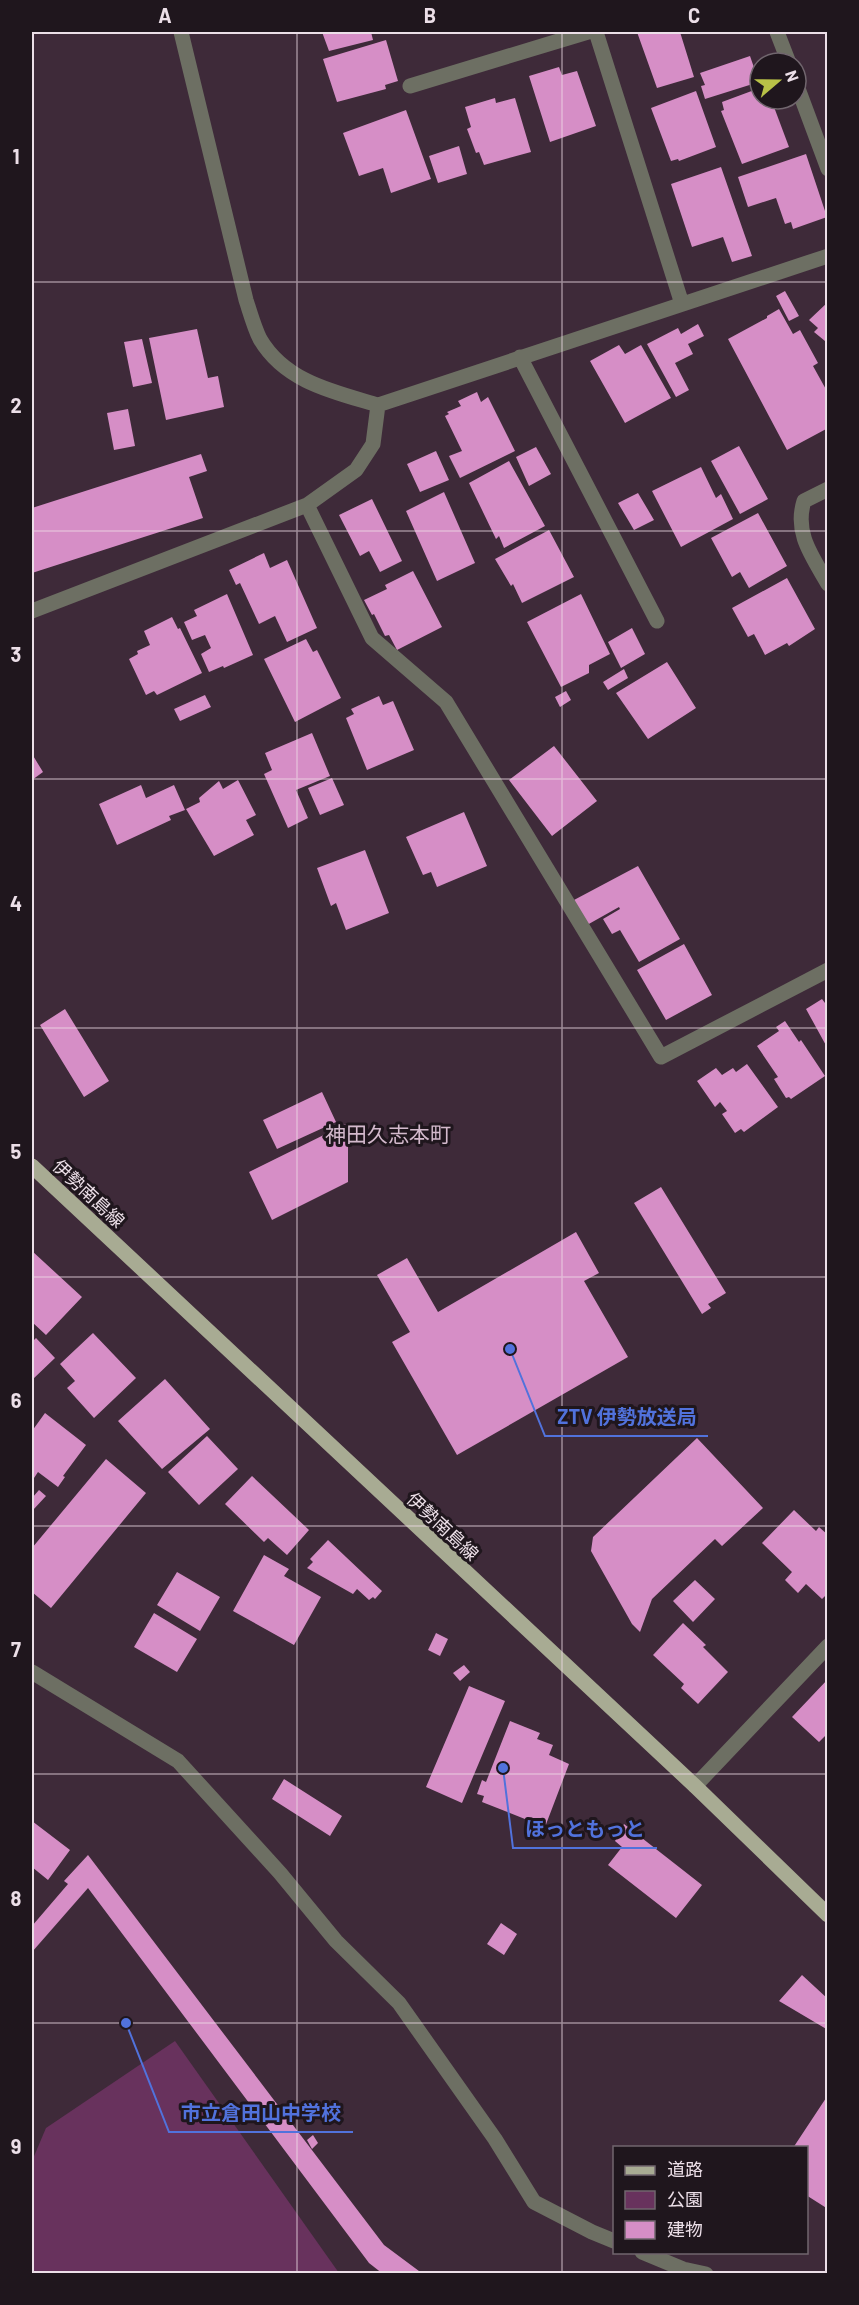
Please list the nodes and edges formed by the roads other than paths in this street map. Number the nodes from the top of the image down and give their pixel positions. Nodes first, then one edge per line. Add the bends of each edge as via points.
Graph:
1 (181, 32) edge
2 (588, 32) edge
3 (596, 32) edge
4 (777, 32) edge
5 (784, 51) edge
6 (410, 86) dead end
7 (806, 111) edge
8 (828, 169) edge
9 (828, 256) edge
10 (682, 304) junction
11 (520, 357) junction
12 (378, 405) junction
13 (828, 489) edge
14 (307, 505) junction
15 (828, 584) edge
16 (32, 611) edge
17 (657, 621) dead end
18 (828, 970) edge
19 (32, 1166) edge
20 (828, 1646) edge
21 (32, 1672) edge
22 (695, 1786) junction
23 (828, 1915) edge
24 (613, 2240) edge
25 (645, 2254) edge
26 (705, 2274) edge

1 - 12 street via 246,300 260,338 275,360 297,377
2 - 6 street
3 - 10 street
4 - 5 street
7 - 8 street
9 - 10 street
10 - 11 street
11 - 12 street
11 - 17 street
12 - 14 street via 373,444 356,470
13 - 15 street via 804,501 799,516 806,546
14 - 16 street
14 - 18 street via 372,638 446,702 661,1057
19 - 22 main road, 伊勢南島線
20 - 22 street
21 - 24 street via 178,1761 336,1941 399,2003 495,2139 534,2202
22 - 23 main road, 伊勢南島線
25 - 26 street

